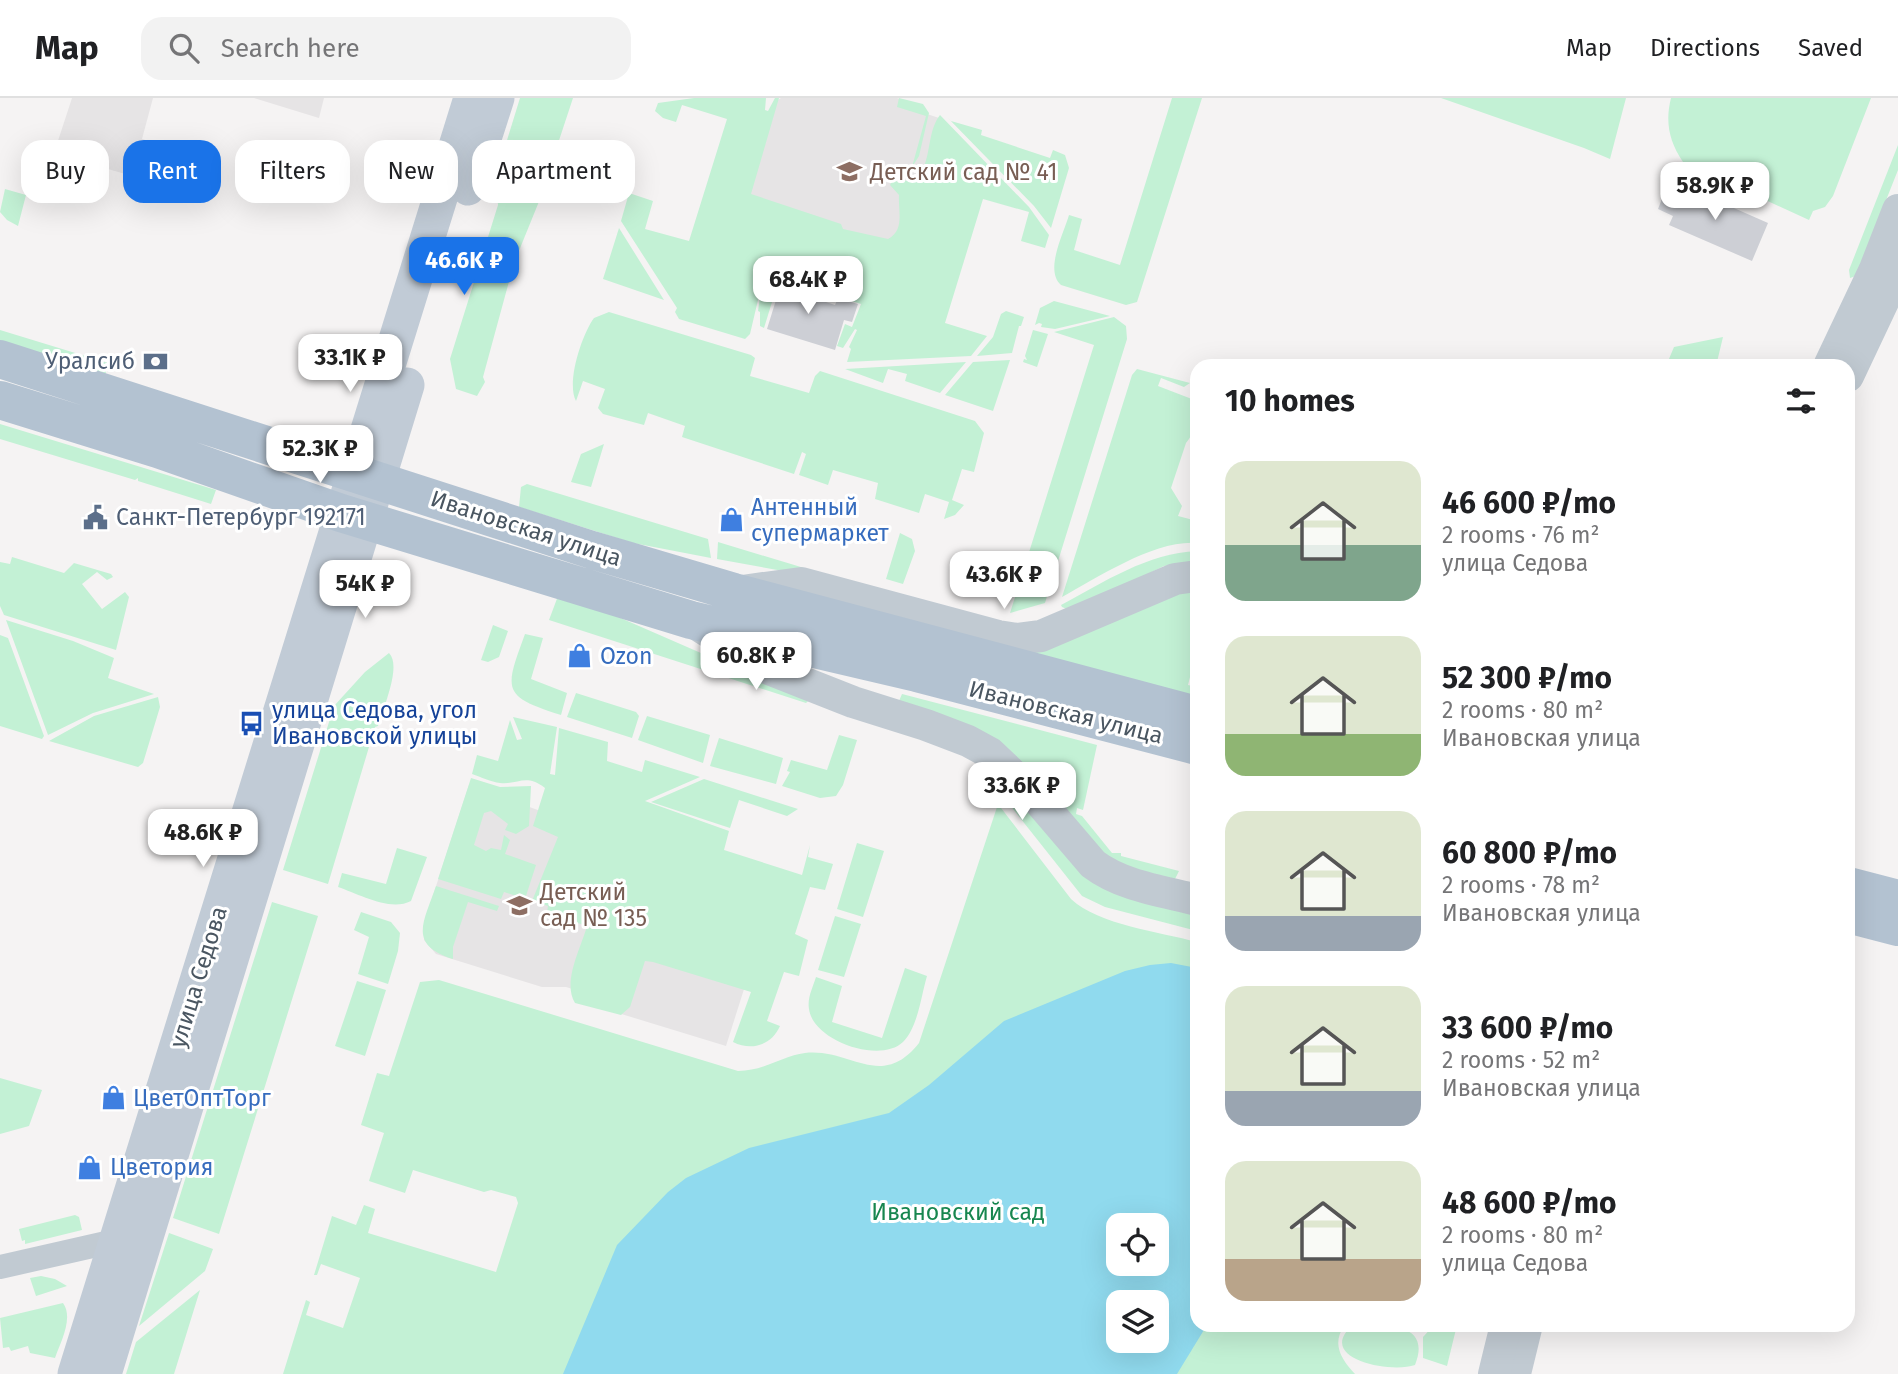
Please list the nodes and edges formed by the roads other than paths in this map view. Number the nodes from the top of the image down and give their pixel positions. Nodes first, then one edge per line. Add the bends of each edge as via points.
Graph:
1 (471, 98) edge
2 (497, 98) edge
3 (1898, 210) edge
4 (1898, 270) edge
5 (0, 359) edge
6 (1832, 359) edge
7 (1855, 361) edge
8 (0, 400) edge
9 (366, 477) junction
10 (354, 517) junction
11 (1190, 577) edge
12 (734, 592) junction
13 (691, 620) junction
14 (865, 661) junction
15 (853, 702) junction
16 (1190, 713) edge
17 (1190, 744) edge
18 (1855, 888) edge
19 (1190, 898) edge
20 (1898, 899) edge
21 (1855, 916) edge
22 (1898, 927) edge
23 (131, 1237) junction
24 (0, 1267) edge
25 (1504, 1332) edge
26 (1529, 1332) edge
27 (75, 1374) edge
28 (104, 1374) edge
29 (1494, 1374) edge
30 (1519, 1374) edge

1 - 9 main road, улица Седова via 400,333
2 - 9 main road, улица Седова
3 - 6 street
4 - 7 street
5 - 9 main road, Ивановская улица
8 - 10 main road, Ивановская улица
9 - 10 main road, улица Седова
9 - 12 main road, Ивановская улица
10 - 13 main road, Ивановская улица
10 - 23 main road, улица Седова
11 - 12 street, Ивановская улица via 1175,579 1041,636 1017,639 801,583
12 - 16 main road, Ивановская улица
13 - 14 main road, Ивановская улица
13 - 15 street, Ивановская улица via 764,667
14 - 15 street via 850,669 845,681
14 - 17 main road, Ивановская улица
15 - 19 street, Ивановская улица via 979,747 1008,768 1104,872
18 - 20 main road
21 - 22 main road
23 - 24 street
23 - 27 main road, улица Седова
23 - 28 main road, улица Седова
25 - 29 street
26 - 30 street

